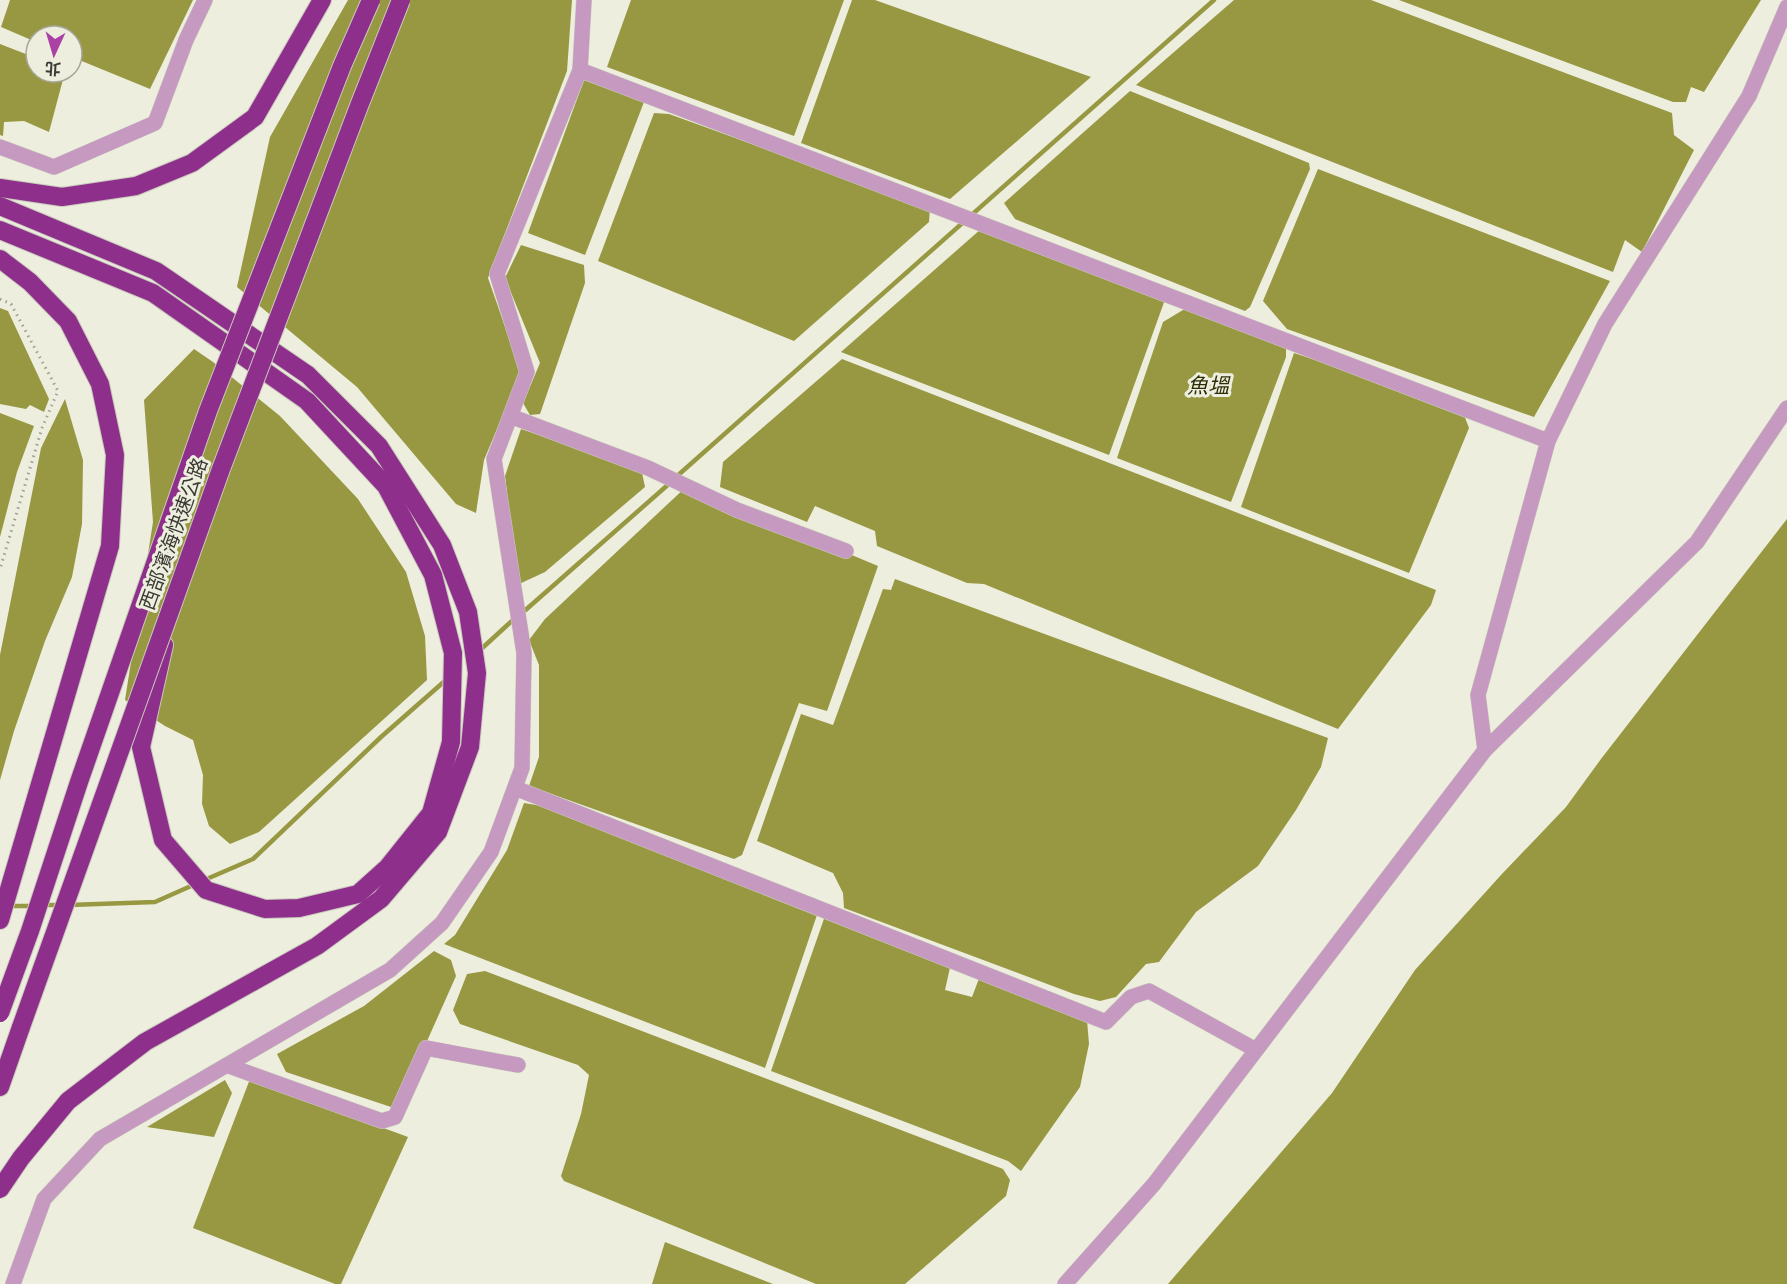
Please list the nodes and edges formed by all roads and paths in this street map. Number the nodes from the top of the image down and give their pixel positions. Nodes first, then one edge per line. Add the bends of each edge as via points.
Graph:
1 (206, 0) edge
2 (322, 0) edge
3 (371, 0) edge
4 (401, 0) edge
5 (584, 0) edge
6 (1787, 7) edge
7 (580, 70) junction
8 (0, 147) edge
9 (0, 188) edge
10 (0, 206) edge
11 (0, 230) edge
12 (0, 259) edge
13 (0, 299) edge
14 (1787, 408) edge
15 (510, 416) junction
16 (1548, 441) junction
17 (846, 551) dead end
18 (0, 569) edge
19 (176, 594) junction
20 (1485, 750) junction
21 (515, 788) junction
22 (3, 911) edge
23 (0, 1013) edge
24 (1256, 1050) junction
25 (518, 1065) dead end
26 (229, 1066) junction
27 (0, 1087) edge
28 (0, 1189) edge
29 (13, 1284) edge
30 (1065, 1284) edge

1 - 8 street via 186,40 155,123 54,167
2 - 9 highway via 255,117 192,163 136,186 62,197
3 - 23 highway, 西部濱海快速公路, bridge via 208,411
4 - 19 highway, 西部濱海快速公路, bridge
5 - 7 street
6 - 16 street via 1749,96 1605,324
7 - 15 street via 497,274 527,372
7 - 16 street
10 - 28 highway via 156,272 308,375 379,446 442,545 468,612 477,674 470,747 438,832 381,899 317,946 145,1042 68,1101
11 - 19 highway via 153,293 307,401 386,486 433,575 453,653 451,742 430,813 387,868 358,894 299,908 265,909 206,890 163,840 141,747
12 - 22 highway via 30,282 68,321 100,384 115,455 110,546
13 - 18 path via 11,304 58,391 42,428
14 - 20 street via 1697,542
15 - 17 street via 648,468 737,510
15 - 21 street via 494,459 524,653 522,768
16 - 20 street via 1478,695
19 - 27 highway, 西部濱海快速公路, bridge
20 - 24 street
21 - 24 street via 1106,1022 1131,997 1149,991
21 - 26 street via 491,852 442,923 390,970
24 - 30 street via 1154,1184
25 - 26 street via 426,1048 395,1117 382,1121
26 - 29 street via 100,1139 44,1199

